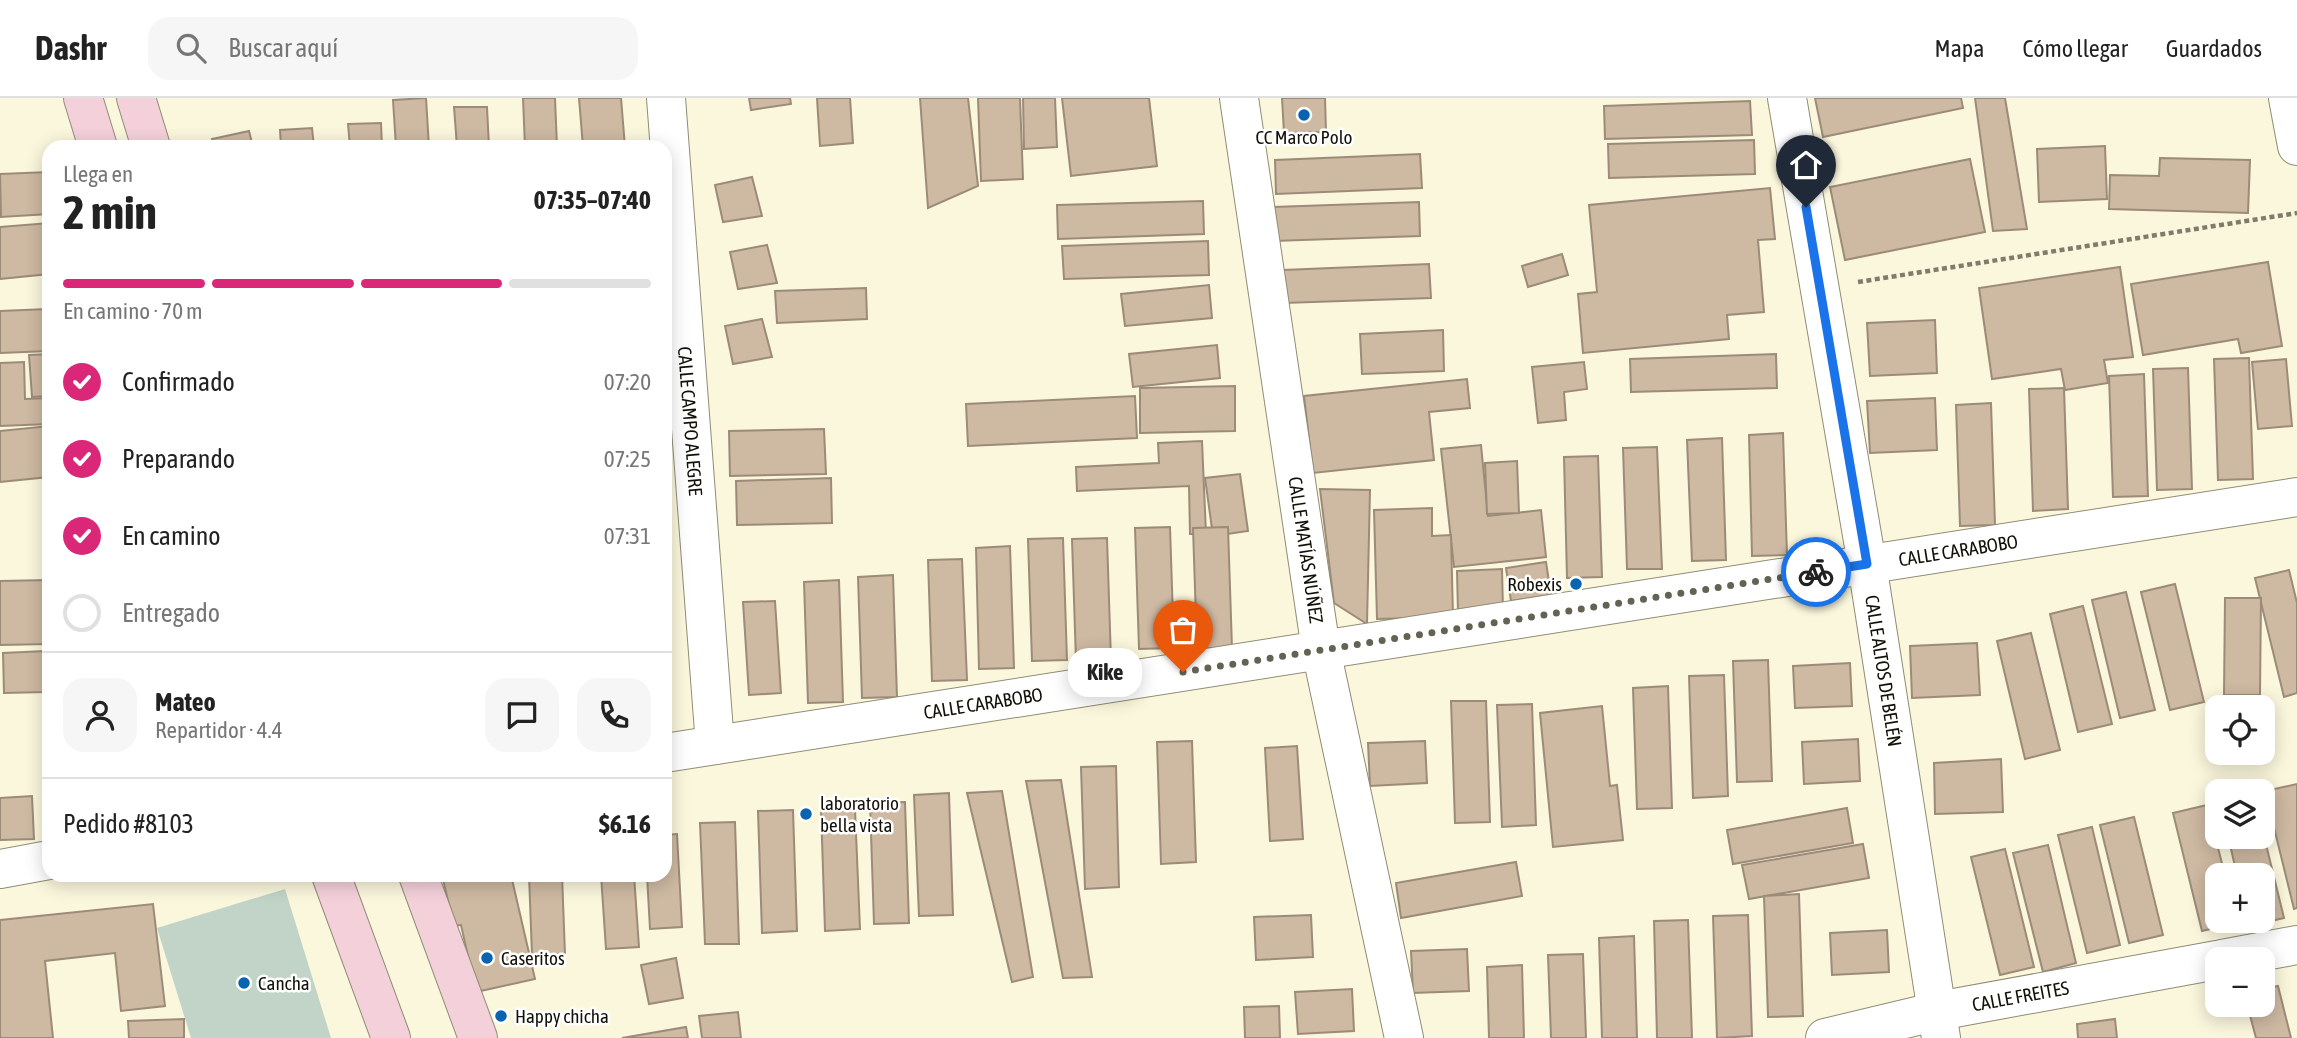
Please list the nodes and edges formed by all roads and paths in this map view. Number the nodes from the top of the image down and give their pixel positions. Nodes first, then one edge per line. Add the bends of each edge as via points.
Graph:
1 (83, 98) edge
2 (136, 98) edge
3 (666, 98) edge
4 (1239, 98) edge
5 (1787, 98) edge
6 (2288, 98) edge
7 (96, 140) edge
8 (149, 140) edge
9 (669, 140) edge
10 (2297, 146) edge
11 (672, 177) edge
12 (2297, 213) edge
13 (1819, 288) junction
14 (2297, 497) edge
15 (1867, 564) junction
16 (1321, 650) junction
17 (715, 745) junction
18 (672, 752) edge
19 (42, 861) edge
20 (0, 869) edge
21 (334, 882) edge
22 (421, 882) edge
23 (2297, 945) edge
24 (2275, 949) edge
25 (2205, 963) edge
26 (1939, 1025) edge
27 (391, 1038) edge
28 (478, 1038) edge
29 (1404, 1038) edge
30 (1825, 1038) edge

1 - 7 street
2 - 8 street
3 - 9 street, CALLE CAMPO ALEGRE
4 - 16 street, CALLE MATÍAS NÚÑEZ
5 - 13 street, CALLE ALTOS DE BELÉN
6 - 10 street
11 - 17 street, CALLE CAMPO ALEGRE
12 - 13 path
13 - 15 street, CALLE ALTOS DE BELÉN
14 - 15 street, CALLE CARABOBO
15 - 16 street, CALLE CARABOBO
15 - 26 street, CALLE ALTOS DE BELÉN
16 - 17 street, CALLE CARABOBO
16 - 29 street, CALLE MATÍAS NÚÑEZ
17 - 18 street, CALLE CARABOBO
19 - 20 street
21 - 27 street
22 - 28 street
23 - 24 street, CALLE FREITES
25 - 26 street, CALLE FREITES
26 - 30 street, CALLE FREITES

